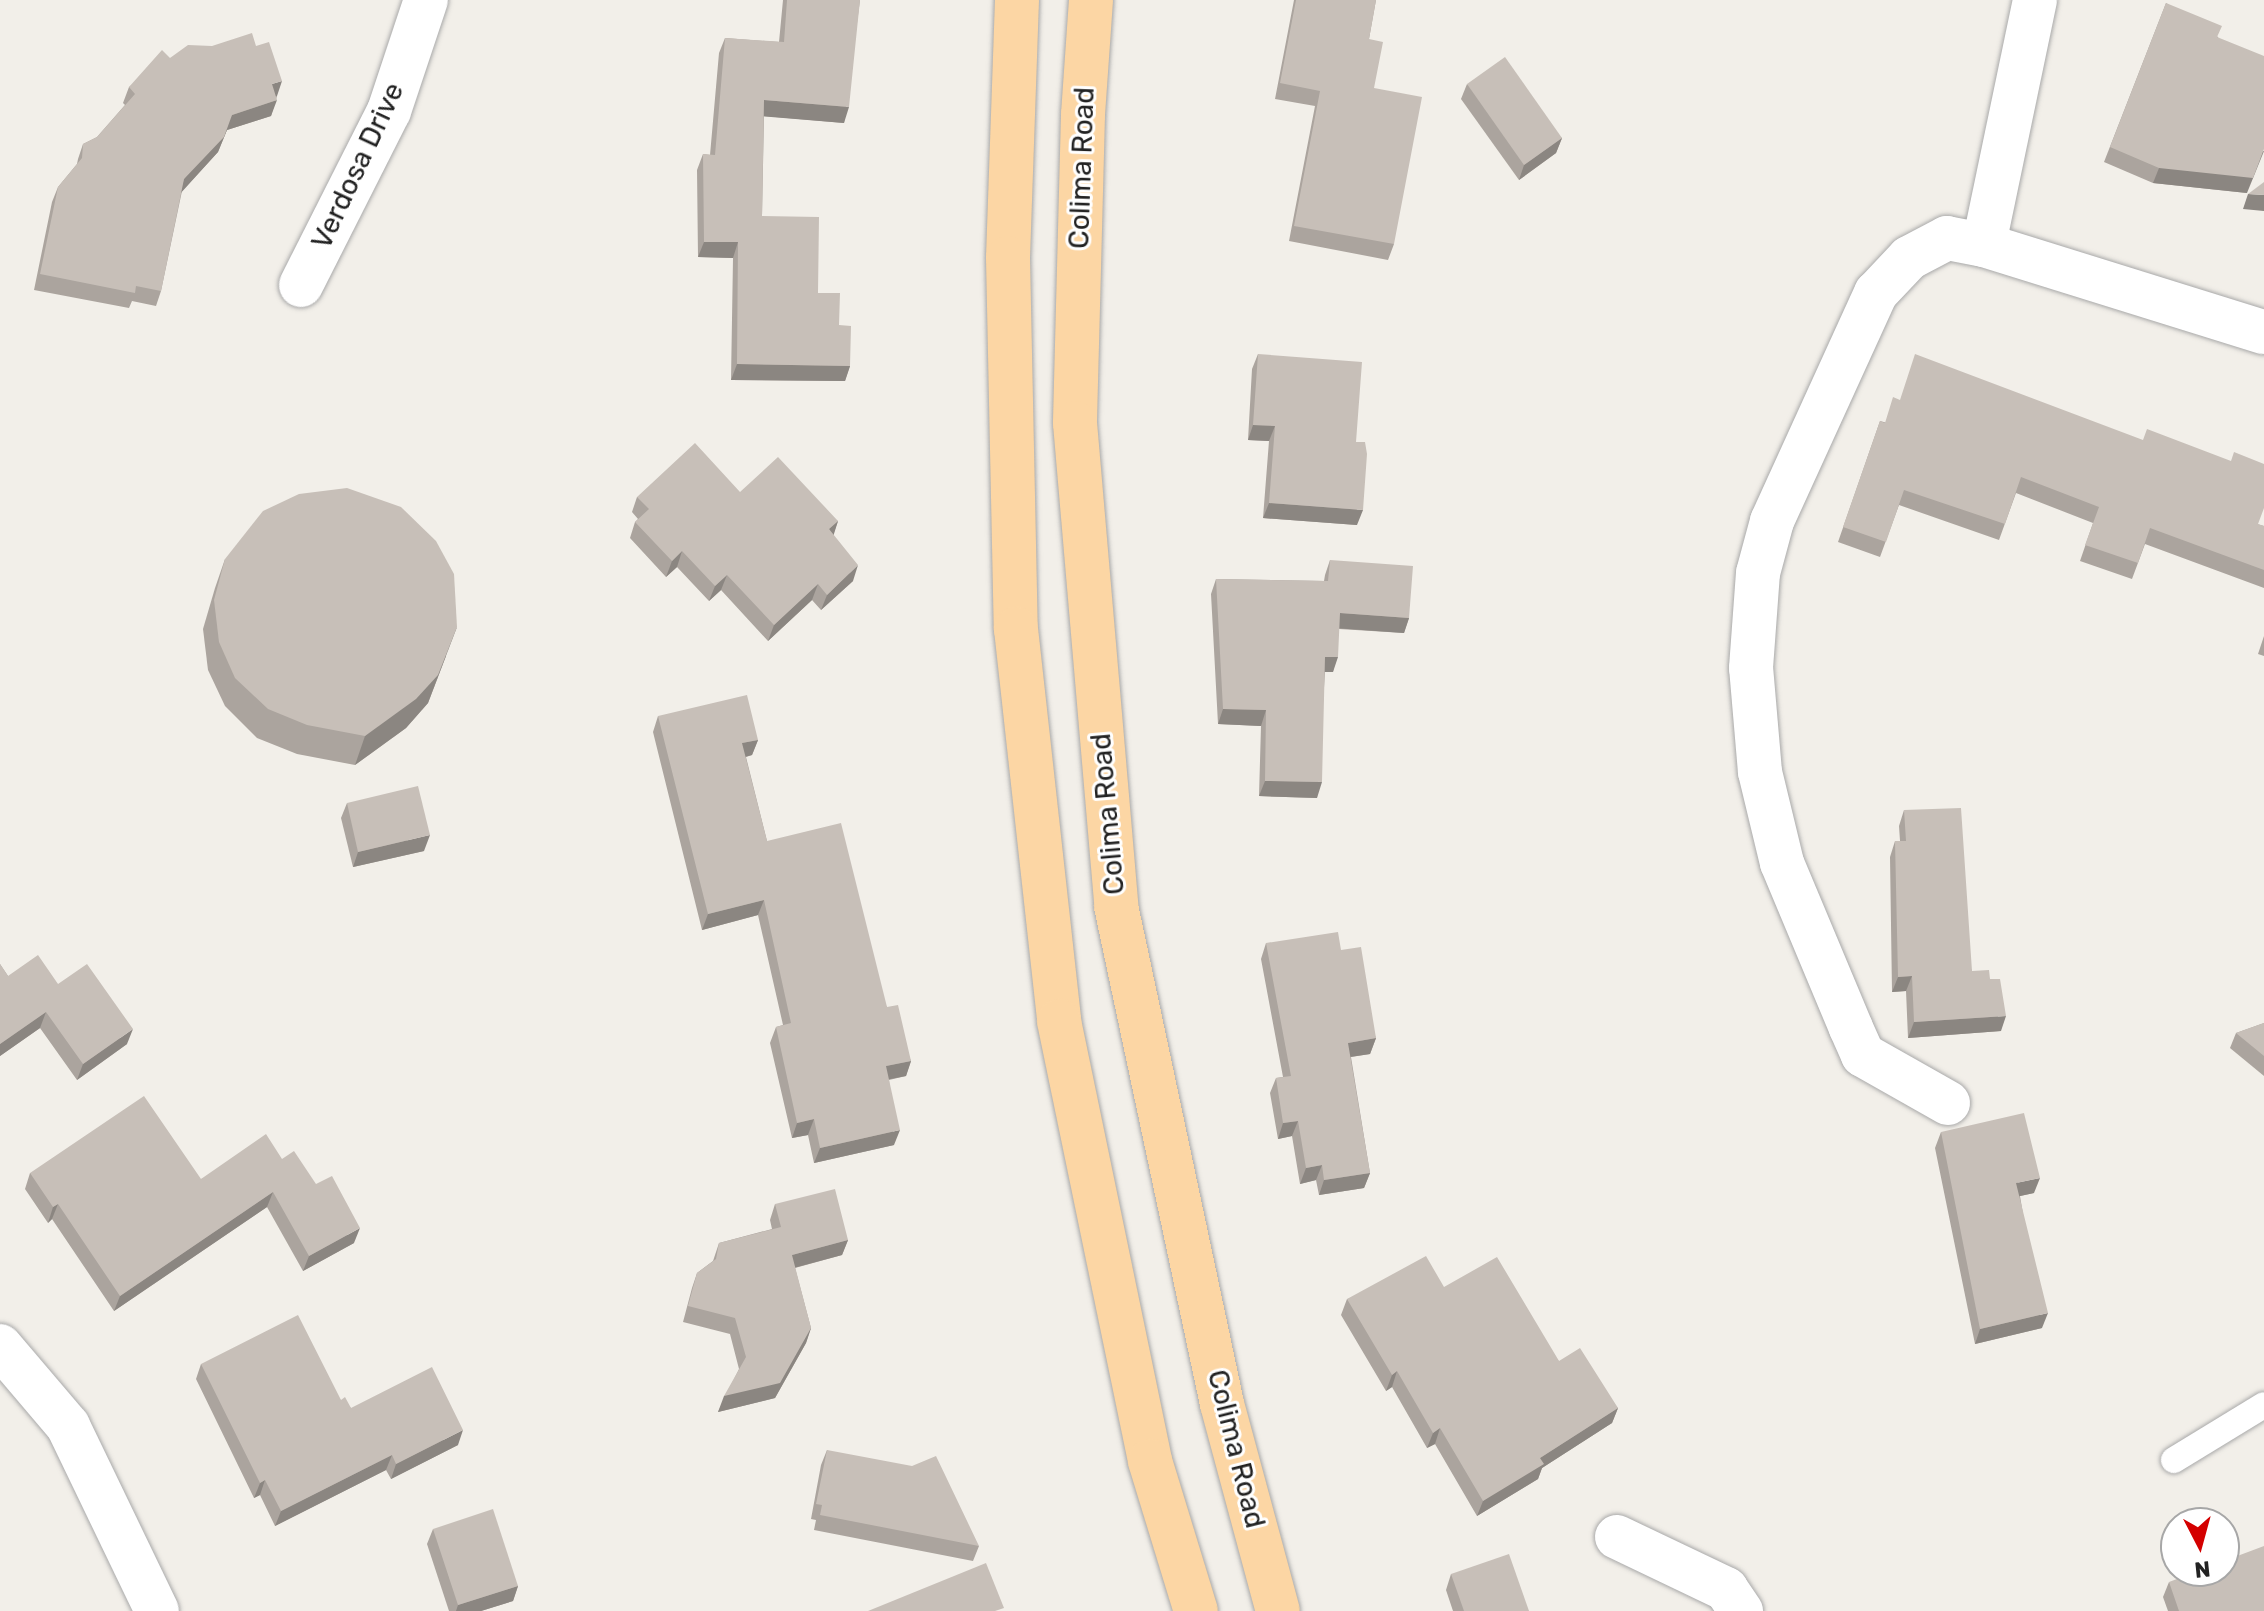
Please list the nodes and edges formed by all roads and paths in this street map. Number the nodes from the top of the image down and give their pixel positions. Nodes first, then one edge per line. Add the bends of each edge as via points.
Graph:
1 (426, 0) edge
2 (1017, 0) edge
3 (1091, 0) edge
4 (2035, 0) edge
5 (1984, 245) junction
6 (301, 285) dead end
7 (2264, 332) edge
8 (1948, 1103) dead end
9 (0, 1346) edge
10 (2264, 1405) edge
11 (2174, 1460) dead end
12 (1617, 1537) dead end
13 (157, 1611) edge
14 (1196, 1611) edge
15 (1278, 1611) edge
16 (1741, 1611) edge

1 - 6 street, Verdosa Drive via 389,111
2 - 14 main road via 1008,258 1021,676 1059,1021 1150,1461
3 - 15 main road, Colima Road via 1075,423 1116,906 1222,1404
4 - 5 street
5 - 7 street
5 - 8 street via 1947,238 1909,258 1876,293 1772,521 1758,573 1751,668 1760,772 1782,863 1863,1055
9 - 13 street via 68,1426
10 - 11 lane
12 - 16 street via 1726,1589

